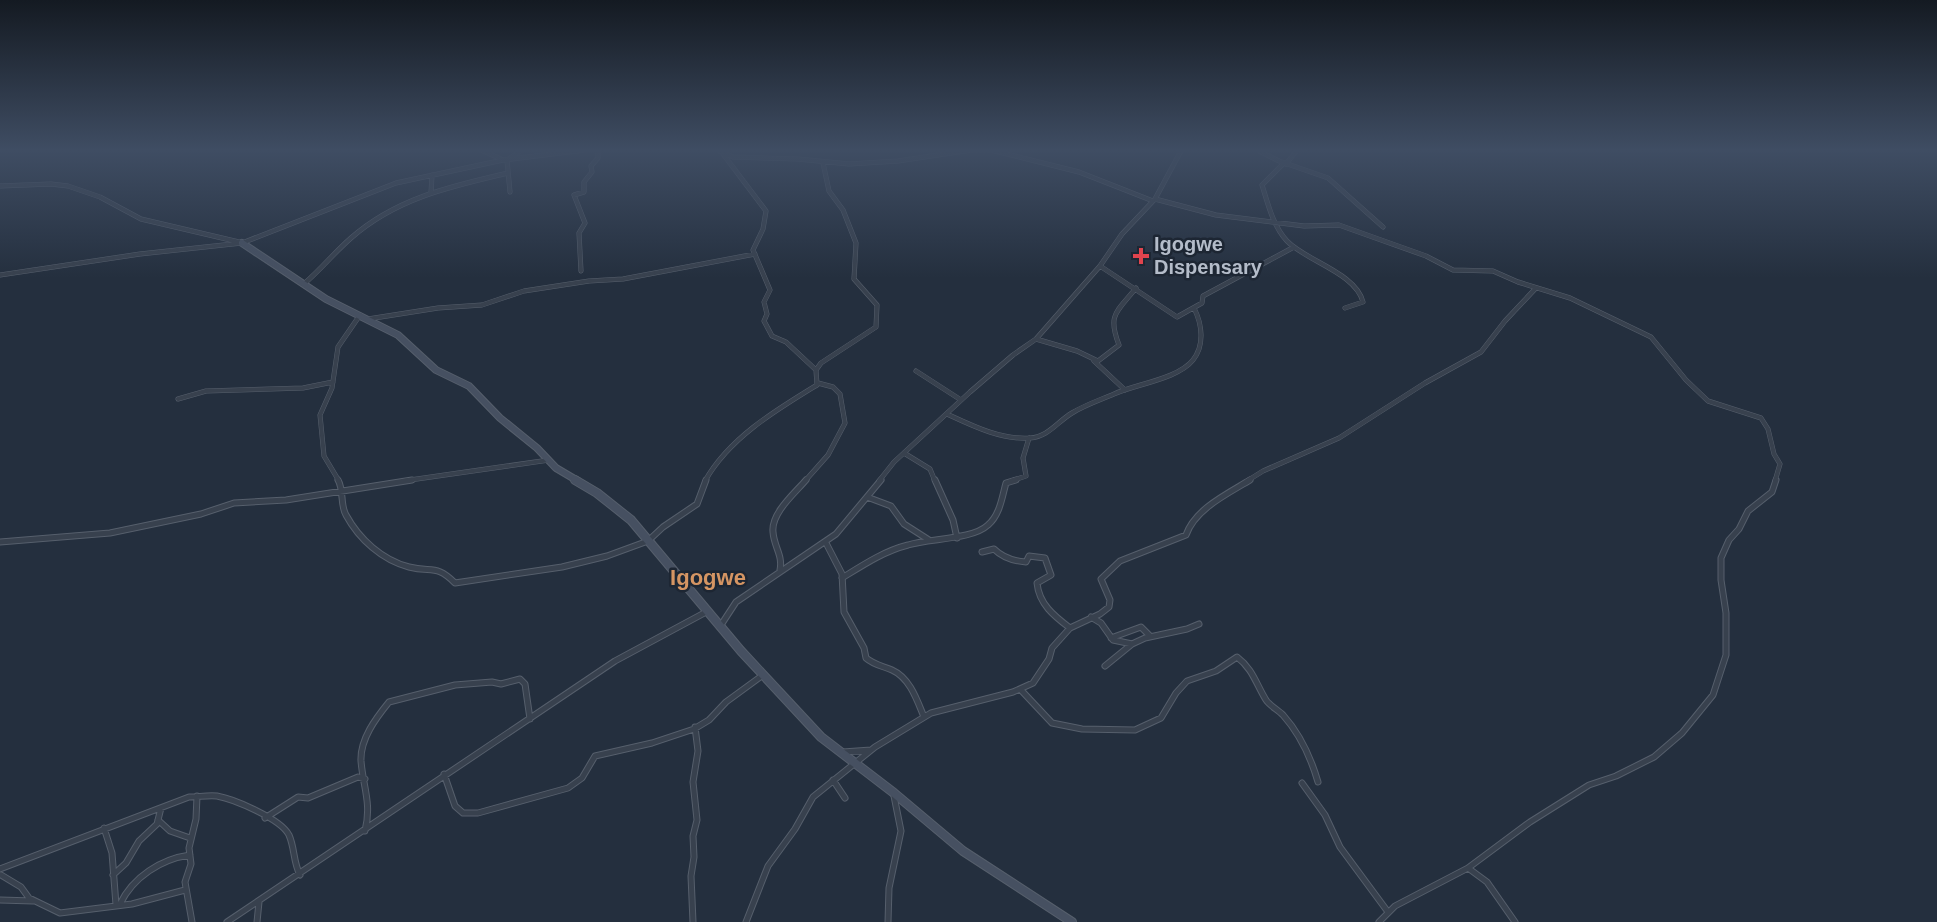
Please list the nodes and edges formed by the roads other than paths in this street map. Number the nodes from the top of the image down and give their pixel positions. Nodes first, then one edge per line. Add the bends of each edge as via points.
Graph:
1 (85, 192) edge
2 (370, 192) edge
3 (435, 192) edge
4 (584, 192) edge
5 (754, 192) edge
6 (830, 192) edge
7 (1133, 192) edge
8 (1158, 192) edge
9 (1264, 192) edge
10 (1344, 192) edge
11 (431, 193) joint
12 (1154, 200) junction
13 (1274, 222) junction
14 (1383, 227) dead end
15 (242, 243) junction
16 (1294, 248) junction
17 (755, 254) junction
18 (1100, 266) junction
19 (581, 272) dead end
20 (0, 275) edge
21 (305, 283) junction
22 (1136, 288) junction
23 (1536, 288) junction
24 (1194, 308) junction
25 (1346, 308) dead end
26 (364, 317) junction
27 (1036, 339) junction
28 (1094, 361) junction
29 (816, 370) junction
30 (916, 371) dead end
31 (333, 382) junction
32 (818, 383) junction
33 (1125, 390) junction
34 (178, 399) dead end
35 (961, 400) junction
36 (947, 414) junction
37 (1029, 438) junction
38 (904, 453) junction
39 (549, 460) junction
40 (342, 491) junction
41 (867, 498) junction
42 (957, 537) junction
43 (929, 540) junction
44 (648, 541) junction
45 (0, 542) edge
46 (826, 543) junction
47 (982, 552) dead end
48 (780, 570) junction
49 (842, 578) junction
50 (708, 611) junction
51 (1091, 617) junction
52 (1199, 624) dead end
53 (721, 625) junction
54 (1070, 628) junction
55 (1151, 636) junction
56 (1111, 638) junction
57 (1132, 644) junction
58 (1105, 666) dead end
59 (763, 675) junction
60 (1020, 689) junction
61 (924, 717) junction
62 (530, 719) junction
63 (695, 727) junction
64 (871, 750) junction
65 (839, 753) junction
66 (854, 763) junction
67 (444, 774) junction
68 (365, 779) junction
69 (833, 780) junction
70 (1318, 782) dead end
71 (1302, 783) dead end
72 (894, 793) junction
73 (197, 796) junction
74 (845, 798) dead end
75 (161, 808) junction
76 (265, 818) junction
77 (158, 820) junction
78 (104, 828) junction
79 (365, 831) junction
80 (190, 838) junction
81 (190, 855) junction
82 (1468, 868) junction
83 (0, 874) edge
84 (113, 874) junction
85 (300, 875) junction
86 (185, 890) junction
87 (0, 900) edge
88 (35, 901) junction
89 (259, 902) junction
90 (118, 904) junction
91 (1388, 912) junction
92 (192, 922) edge
93 (227, 922) edge
94 (257, 922) edge
95 (693, 922) edge
96 (746, 922) edge
97 (888, 922) edge
98 (1072, 922) edge
99 (1379, 922) edge
100 (1515, 922) edge

1 - 15 street via 141,219
2 - 15 street
3 - 11 street
4 - 19 street via 574,195 585,223 579,232
5 - 17 street via 766,211 753,248
6 - 29 street via 843,210 856,243 854,279 877,305 876,325 872,332
7 - 12 street
8 - 12 street
9 - 13 street
10 - 14 street
11 - 21 street via 396,207 353,235
12 - 13 street via 1208,214
12 - 18 street via 1116,241
13 - 16 street
13 - 23 street via 1339,225 1426,256 1453,270 1492,271
15 - 20 street
15 - 21 main road
16 - 24 street via 1204,294 1203,302
16 - 25 street via 1323,263 1359,292 1363,302
17 - 26 street via 623,279 524,291 482,305
17 - 29 street via 770,290 763,300 766,327
18 - 22 street
18 - 27 street
21 - 26 main road via 326,299
22 - 24 street via 1177,317
22 - 28 street via 1119,309 1113,324 1119,345
23 - 51 street via 1479,353 1339,438 1277,464 1237,487 1192,522 1183,536 1117,563 1101,579 1110,605
23 - 82 street via 1570,298 1651,337 1708,401 1761,418 1780,464 1772,492 1748,512 1722,558 1726,655 1707,704 1682,734 1654,757 1590,784
24 - 33 street via 1202,326 1192,362 1180,371
26 - 31 street via 338,347
26 - 39 main road via 398,335 436,370 469,386
27 - 28 street via 1077,351
27 - 35 street
28 - 33 street
29 - 32 street
30 - 35 street
31 - 34 street via 303,388 210,390
31 - 40 street via 320,422 324,456
32 - 44 street via 750,431 714,465 696,504
32 - 48 street via 833,387 840,394 845,423 828,454 784,505 775,522 773,532 782,559
33 - 37 street via 1067,417 1050,433
35 - 36 street
36 - 37 street via 982,430
36 - 38 street
37 - 42 street via 1023,458 1026,476 1006,483 1001,506 986,527
38 - 41 street
38 - 42 street via 930,469 954,520
39 - 40 street
39 - 44 main road via 562,473 616,507
40 - 44 street via 344,513 370,547 404,565 443,571 455,583 562,567
40 - 45 street via 234,503 110,533
41 - 43 street via 891,506 904,524
41 - 46 street
42 - 43 street
43 - 49 street via 876,556
44 - 50 main road
46 - 48 street
46 - 49 street
47 - 54 street via 994,549 1007,559 1021,562 1029,556 1045,558 1051,574 1037,583 1038,591 1051,613
48 - 53 street via 736,602
49 - 61 street via 844,612 867,659 902,676
50 - 53 main road
50 - 62 street via 615,661
51 - 54 street
51 - 56 street via 1101,623
52 - 55 street
53 - 59 main road
54 - 60 street via 1052,648 1036,680
55 - 56 street via 1141,627
55 - 57 street
56 - 57 street
57 - 58 street
59 - 63 street via 723,704 709,721
59 - 65 main road
60 - 61 street via 944,708
60 - 70 street via 1052,723 1082,729 1135,730 1161,718 1187,681 1216,671 1238,657 1251,670 1266,701 1293,726
61 - 64 street
62 - 67 street
62 - 68 street via 525,684 520,679 501,684 455,685 391,701 366,738 361,758
63 - 67 street via 595,756 572,786 478,813 457,809
63 - 95 street via 698,751 693,782 697,820 691,876
64 - 65 street
64 - 66 street
65 - 66 main road
66 - 69 street
66 - 72 main road
67 - 79 street
68 - 76 street via 358,777 308,798 300,797
68 - 79 street via 370,796
69 - 74 street
69 - 96 street via 809,801 795,829 768,866
71 - 91 street via 1325,815 1348,860
72 - 97 street via 901,831 889,888
72 - 98 main road via 963,851
73 - 75 street
73 - 76 street via 237,801
73 - 80 street
75 - 77 street
75 - 78 street
76 - 85 street via 288,833
77 - 80 street via 170,831
77 - 84 street
78 - 83 street via 8,867
78 - 84 street
79 - 85 street
80 - 81 street
81 - 86 street
81 - 90 street via 150,870 127,888
82 - 91 street
82 - 100 street via 1487,882
83 - 88 street via 12,879
84 - 90 street
85 - 89 street
86 - 90 street via 157,899
86 - 92 street
87 - 88 street
88 - 90 street via 60,913
89 - 93 street
89 - 94 street
91 - 99 street

